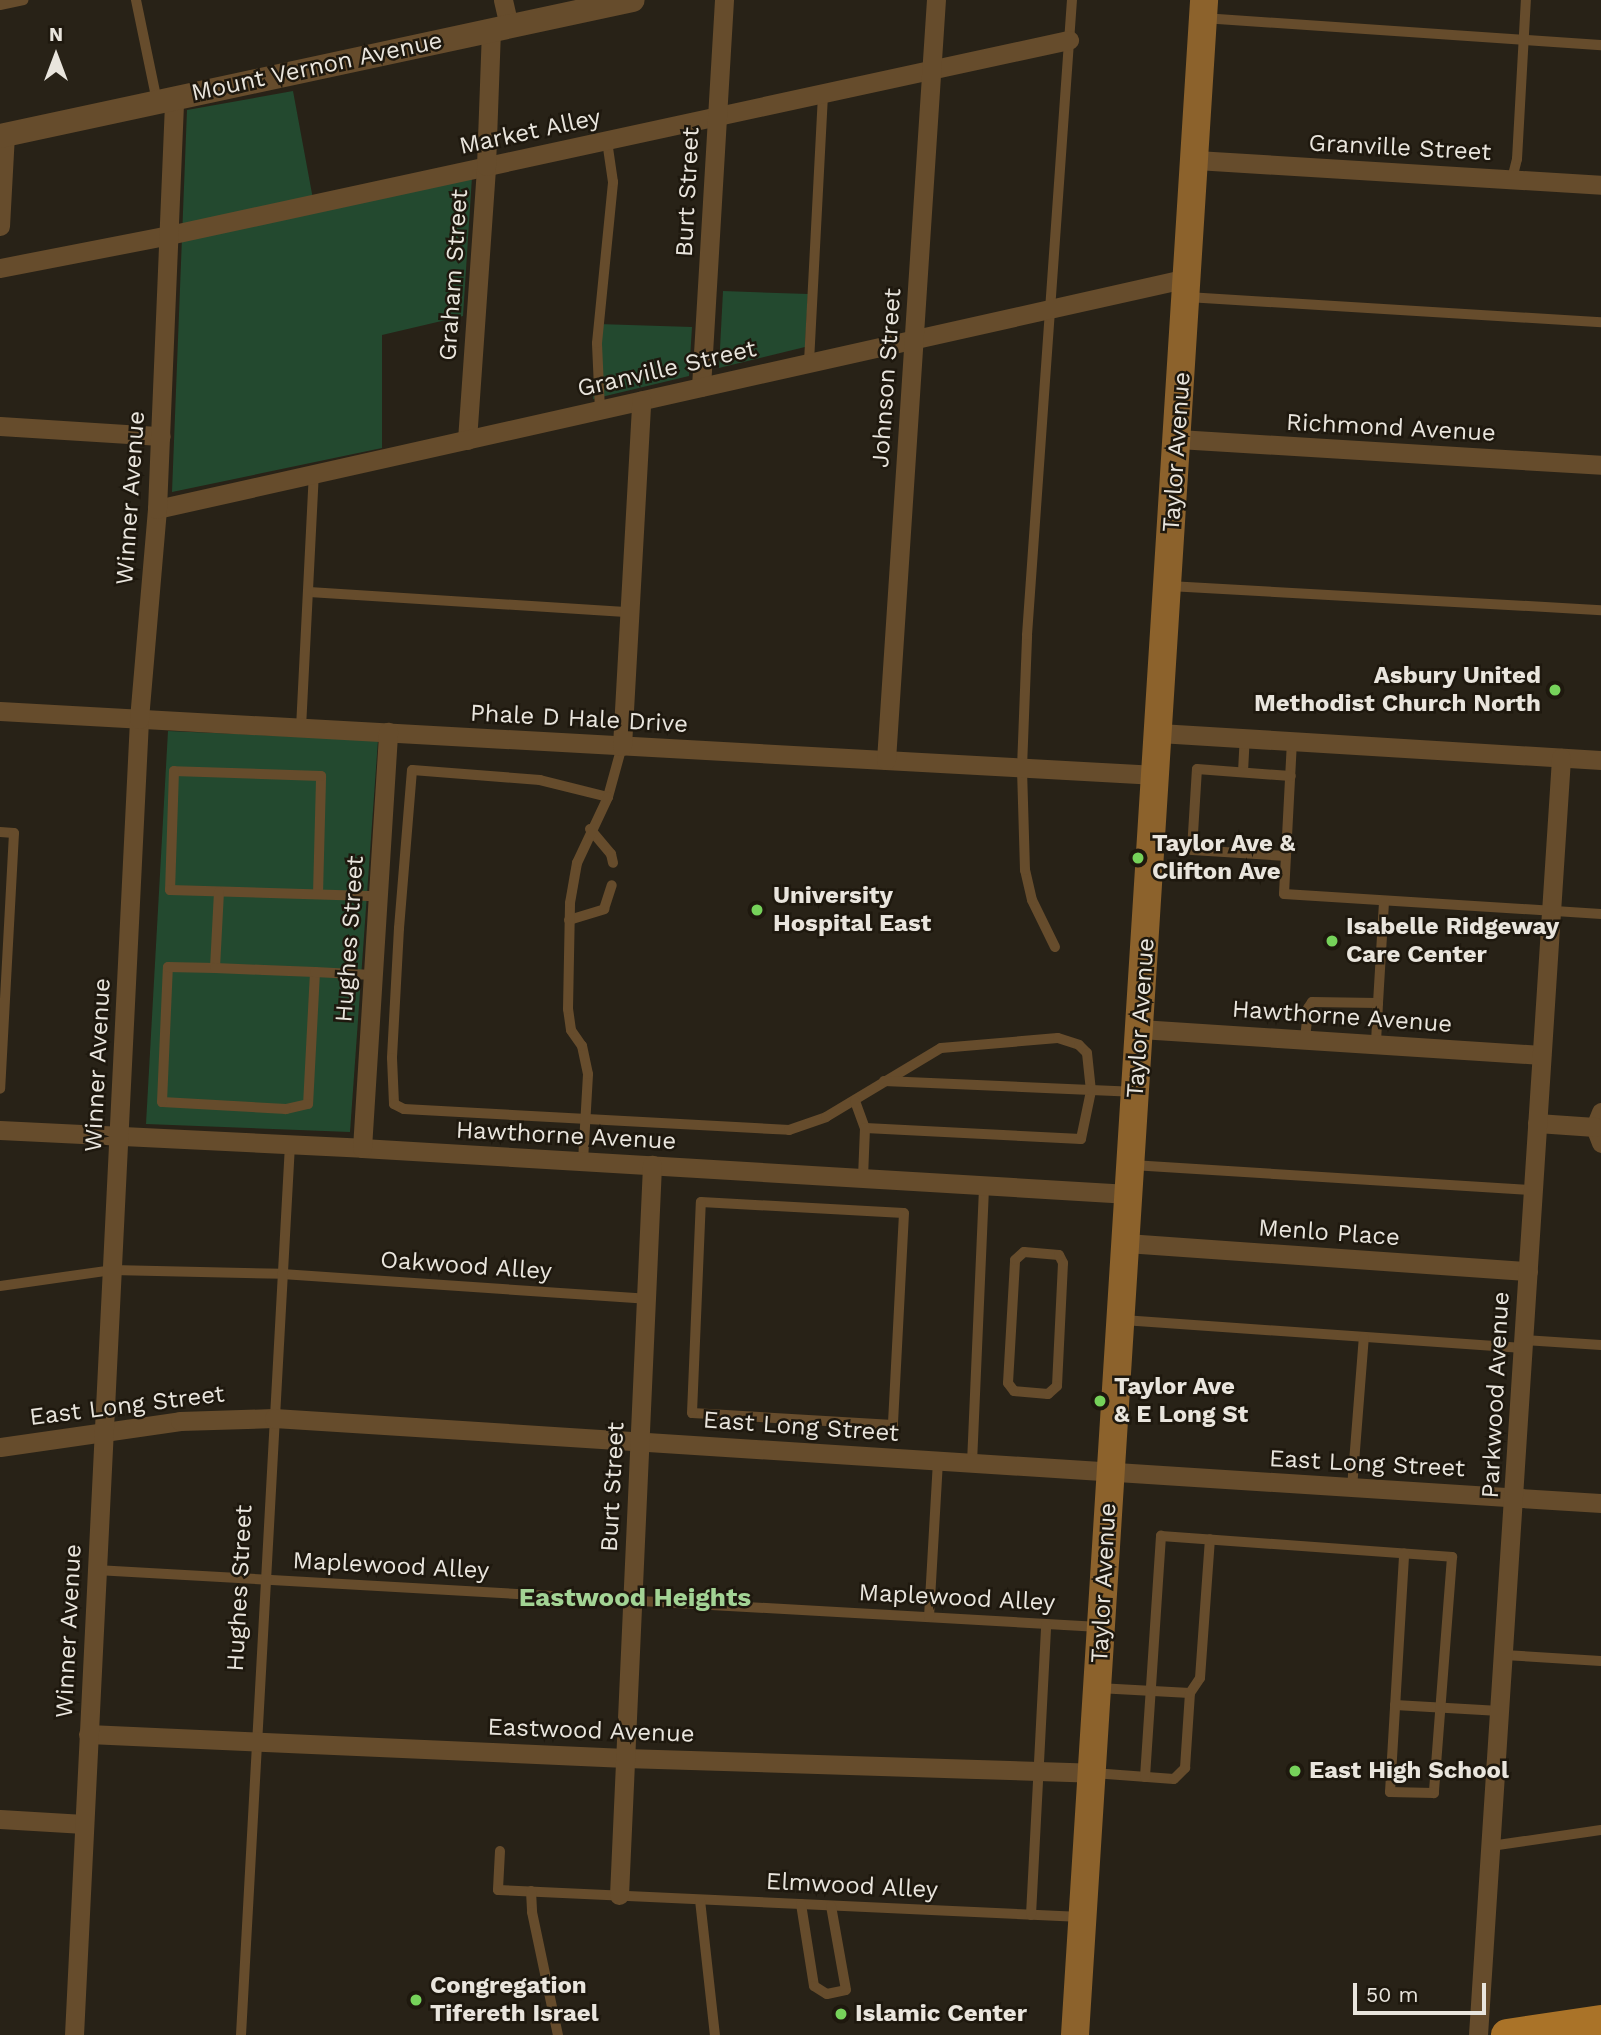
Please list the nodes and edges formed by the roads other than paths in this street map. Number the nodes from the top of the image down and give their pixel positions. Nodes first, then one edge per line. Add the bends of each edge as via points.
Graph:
1 (23, 0) edge
2 (136, 0) edge
3 (503, 0) edge
4 (633, 0) edge
5 (724, 0) edge
6 (936, 0) edge
7 (1072, 0) edge
8 (1526, 0) edge
9 (0, 5) edge
10 (1203, 9) edge
11 (500, 29) junction
12 (1069, 40) junction
13 (1524, 41) junction
14 (1601, 44) edge
15 (932, 70) junction
16 (823, 94) junction
17 (166, 99) junction
18 (717, 117) junction
19 (2, 135) edge
20 (607, 141) junction
21 (1196, 160) junction
22 (486, 166) junction
23 (1511, 179) junction
24 (1601, 185) edge
25 (0, 226) edge
26 (169, 235) junction
27 (0, 268) edge
28 (1188, 288) junction
29 (1050, 308) junction
30 (1601, 322) edge
31 (914, 339) junction
32 (809, 362) junction
33 (701, 387) junction
34 (641, 401) junction
35 (600, 410) junction
36 (0, 426) edge
37 (161, 436) junction
38 (1178, 439) junction
39 (467, 440) junction
40 (1601, 465) edge
41 (314, 474) junction
42 (157, 509) junction
43 (1168, 586) junction
44 (309, 592) junction
45 (1601, 610) edge
46 (629, 612) junction
47 (0, 711) edge
48 (139, 719) junction
49 (301, 728) junction
50 (388, 732) junction
51 (1159, 733) junction
52 (1245, 738) junction
53 (1292, 741) junction
54 (622, 746) junction
55 (1561, 758) junction
56 (886, 760) junction
57 (1601, 760) edge
58 (1022, 768) junction
59 (1243, 772) junction
60 (1156, 775) junction
61 (1291, 776) junction
62 (608, 797) junction
63 (590, 829) junction
64 (0, 832) edge
65 (1286, 856) junction
66 (613, 863) dead end
67 (612, 885) dead end
68 (219, 892) junction
69 (318, 894) junction
70 (377, 896) junction
71 (1384, 901) junction
72 (1551, 911) junction
73 (1601, 914) edge
74 (569, 920) junction
75 (1055, 947) dead end
76 (215, 968) junction
77 (315, 972) junction
78 (372, 975) junction
79 (1378, 1003) junction
80 (2, 1015) edge
81 (1140, 1029) junction
82 (1305, 1039) junction
83 (1376, 1044) junction
84 (1541, 1055) junction
85 (884, 1081) junction
86 (0, 1089) edge
87 (1091, 1091) junction
88 (1136, 1092) junction
89 (855, 1101) junction
90 (585, 1119) junction
91 (1537, 1123) junction
92 (865, 1128) junction
93 (1599, 1128) edge
94 (0, 1130) edge
95 (119, 1137) junction
96 (289, 1145) junction
97 (362, 1148) junction
98 (583, 1161) junction
99 (652, 1165) junction
100 (1131, 1165) junction
101 (863, 1178) junction
102 (984, 1185) junction
103 (1533, 1189) junction
104 (1129, 1194) junction
105 (1126, 1243) junction
106 (112, 1270) junction
107 (1528, 1271) junction
108 (282, 1274) junction
109 (0, 1286) edge
110 (646, 1299) junction
111 (696, 1307) joint
112 (1011, 1320) joint
113 (1121, 1320) junction
114 (1364, 1337) junction
115 (1524, 1344) junction
116 (1601, 1345) edge
117 (274, 1418) junction
118 (103, 1432) junction
119 (640, 1441) junction
120 (0, 1447) edge
121 (938, 1461) junction
122 (972, 1463) junction
123 (1111, 1474) junction
124 (1352, 1488) junction
125 (1515, 1498) junction
126 (1601, 1503) edge
127 (1210, 1539) junction
128 (1404, 1553) junction
129 (96, 1570) junction
130 (265, 1580) junction
131 (633, 1600) junction
132 (929, 1617) junction
133 (1046, 1624) junction
134 (1102, 1627) junction
135 (1504, 1655) junction
136 (1601, 1661) edge
137 (1098, 1688) junction
138 (1150, 1690) junction
139 (1190, 1693) junction
140 (1395, 1705) junction
141 (1441, 1707) junction
142 (1501, 1711) junction
143 (89, 1734) junction
144 (256, 1742) junction
145 (625, 1758) junction
146 (1038, 1771) junction
147 (1092, 1773) junction
148 (1145, 1777) junction
149 (0, 1819) edge
150 (84, 1824) junction
151 (1601, 1830) edge
152 (1491, 1846) junction
153 (500, 1851) dead end
154 (531, 1891) junction
155 (619, 1895) junction
156 (700, 1900) junction
157 (801, 1904) junction
158 (831, 1906) junction
159 (1031, 1915) junction
160 (1082, 1917) junction
161 (1601, 2021) edge
162 (1541, 2032) edge
163 (74, 2035) edge
164 (241, 2035) edge
165 (558, 2035) edge
166 (715, 2035) edge
167 (1075, 2035) edge
168 (1478, 2035) edge
169 (1507, 2035) edge

1 - 9 lane
2 - 17 lane, Winner Avenue
3 - 11 street, Graham Street
4 - 11 street, Mount Vernon Avenue
5 - 18 street, Burt Street
6 - 15 street, Johnson Street
7 - 12 lane
8 - 13 lane
10 - 13 lane
10 - 21 main road, Taylor Avenue
11 - 17 street, Mount Vernon Avenue
11 - 22 street, Graham Street
12 - 15 street, Market Alley
12 - 29 lane
13 - 14 lane
13 - 23 lane via 1517,159
15 - 16 street, Market Alley
15 - 31 street, Johnson Street
16 - 18 street, Market Alley
16 - 32 lane
17 - 19 street, Mount Vernon Avenue
17 - 26 street, Winner Avenue
18 - 20 street, Market Alley
18 - 33 street, Burt Street
19 - 25 street
20 - 22 street, Market Alley
20 - 35 lane via 613,182 597,343
21 - 23 street, Granville Street
21 - 28 main road, Taylor Avenue
22 - 26 street, Market Alley
22 - 39 street, Graham Street
23 - 24 street, Granville Street
26 - 27 street, Market Alley
26 - 37 street, Winner Avenue
28 - 29 street, Granville Street
28 - 30 lane
28 - 38 main road, Taylor Avenue
29 - 31 street, Granville Street
29 - 58 lane
31 - 32 street, Granville Street
31 - 56 street, Johnson Street
32 - 33 street, Granville Street
33 - 34 street, Granville Street
34 - 35 street, Granville Street
34 - 46 street
35 - 39 street, Granville Street
36 - 37 street
37 - 42 street, Winner Avenue
38 - 40 street, Richmond Avenue
38 - 43 main road, Taylor Avenue
39 - 41 street, Granville Street
41 - 42 street, Granville Street
41 - 44 lane
42 - 48 street, Winner Avenue
43 - 45 lane
43 - 51 main road, Taylor Avenue
44 - 46 lane
44 - 49 lane
46 - 54 street
47 - 48 street, Phale D Hale Drive
48 - 49 street, Phale D Hale Drive
48 - 95 street, Winner Avenue
49 - 50 street, Phale D Hale Drive
50 - 54 street, Phale D Hale Drive
50 - 70 street, Hughes Street
51 - 52 street
51 - 60 main road, Taylor Avenue
52 - 53 street
52 - 59 lane
53 - 55 street
53 - 61 lane
54 - 56 street, Phale D Hale Drive
54 - 62 lane
55 - 57 street
55 - 72 street, Parkwood Avenue
56 - 58 street, Phale D Hale Drive
58 - 60 street, Phale D Hale Drive
58 - 75 lane via 1025,870 1032,900
59 - 61 lane
59 - 65 lane via 1197,769 1192,850
60 - 81 main road, Taylor Avenue
61 - 65 lane
62 - 63 lane
62 - 90 lane via 540,780 412,770 398,928 394,1104 404,1110
63 - 66 lane
63 - 74 lane via 573,876
64 - 80 lane via 14,833
65 - 71 lane via 1284,894
67 - 74 lane via 604,909
68 - 69 lane
68 - 69 lane via 170,890 174,771 321,776
68 - 76 lane
69 - 70 lane
70 - 78 street, Hughes Street
71 - 72 lane
71 - 79 lane
72 - 73 lane
72 - 84 street, Parkwood Avenue
74 - 90 lane via 568,1009 588,1074
76 - 77 lane
76 - 77 lane via 168,967 162,1102 286,1108 308,1104
77 - 78 lane
78 - 97 street, Hughes Street
79 - 82 lane via 1312,1003
79 - 83 lane
80 - 86 lane
81 - 82 street, Hawthorne Avenue
81 - 88 main road, Taylor Avenue
82 - 83 street, Hawthorne Avenue
83 - 84 street, Hawthorne Avenue
84 - 91 street, Parkwood Avenue
85 - 87 lane
85 - 87 lane via 941,1048 1058,1038 1079,1045 1087,1054
85 - 89 lane
87 - 88 lane
87 - 92 lane via 1081,1139
88 - 100 main road, Taylor Avenue
89 - 90 lane via 789,1130
89 - 92 lane
90 - 98 lane
91 - 93 street
91 - 103 street, Parkwood Avenue
92 - 101 lane
94 - 95 street, Hawthorne Avenue
95 - 96 street, Hawthorne Avenue
95 - 106 street, Winner Avenue
96 - 97 street, Hawthorne Avenue
96 - 108 lane, Hughes Street
97 - 98 street, Hawthorne Avenue
98 - 99 street, Hawthorne Avenue
99 - 101 street, Hawthorne Avenue
99 - 110 street, Burt Street
100 - 103 lane
100 - 104 main road, Taylor Avenue
101 - 102 street, Hawthorne Avenue
102 - 104 street, Hawthorne Avenue
102 - 122 lane
103 - 107 street, Parkwood Avenue
104 - 105 main road, Taylor Avenue
105 - 107 street, Menlo Place
105 - 113 main road, Taylor Avenue
106 - 108 lane, Oakwood Alley
106 - 109 lane, Oakwood Alley
106 - 118 street, Winner Avenue
107 - 115 street, Parkwood Avenue
108 - 110 lane, Oakwood Alley
108 - 117 lane, Hughes Street
110 - 119 street, Burt Street
111 - 111 lane via 692,1413 894,1425 904,1213 701,1202
112 - 112 lane via 1015,1260 1024,1252 1059,1255 1063,1263 1057,1386 1048,1394 1014,1391 1008,1383
113 - 114 lane
113 - 123 main road, Taylor Avenue
114 - 115 lane
114 - 124 lane
115 - 116 lane
115 - 125 street, Parkwood Avenue
117 - 118 street, East Long Street via 206,1418
117 - 119 street, East Long Street
117 - 130 lane, Hughes Street
118 - 120 street, East Long Street
118 - 129 street, Winner Avenue
119 - 121 street, East Long Street
119 - 131 street, Burt Street
121 - 122 street, East Long Street
121 - 132 lane
122 - 123 street, East Long Street
123 - 124 street, East Long Street
123 - 134 main road, Taylor Avenue
124 - 125 street, East Long Street
125 - 126 street, East Long Street
125 - 135 street, Parkwood Avenue
127 - 128 lane
127 - 138 lane via 1161,1536
127 - 139 lane via 1200,1678
128 - 140 lane
128 - 141 lane via 1452,1557
129 - 130 lane, Maplewood Alley
129 - 143 street, Winner Avenue
130 - 131 lane, Maplewood Alley
130 - 144 lane, Hughes Street
131 - 132 lane, Maplewood Alley
131 - 145 street, Burt Street
132 - 133 lane, Maplewood Alley
133 - 134 lane, Maplewood Alley
133 - 146 lane
134 - 137 main road, Taylor Avenue
135 - 136 lane
135 - 142 street, Parkwood Avenue
137 - 138 lane
137 - 147 main road, Taylor Avenue
138 - 139 lane
138 - 148 lane
139 - 148 lane via 1185,1768 1174,1779
140 - 141 lane
140 - 141 lane via 1390,1792 1434,1793
141 - 142 lane
142 - 152 street, Parkwood Avenue
143 - 144 street, Eastwood Avenue
143 - 150 street, Winner Avenue
144 - 145 street, Eastwood Avenue
144 - 164 lane, Hughes Street
145 - 146 street, Eastwood Avenue
145 - 155 street, Burt Street
146 - 147 street, Eastwood Avenue
146 - 159 lane
147 - 148 lane
147 - 160 main road, Taylor Avenue
149 - 150 street
150 - 163 street, Winner Avenue
151 - 152 lane
152 - 168 street, Parkwood Avenue
153 - 154 lane, Elmwood Alley via 498,1890
154 - 155 lane, Elmwood Alley
154 - 165 lane
155 - 156 lane, Elmwood Alley
156 - 157 lane, Elmwood Alley
156 - 166 lane
157 - 158 lane, Elmwood Alley
157 - 158 lane via 814,1986 827,1994 846,1990
158 - 159 lane, Elmwood Alley
159 - 160 lane, Elmwood Alley
160 - 167 main road, Taylor Avenue
161 - 162 main road
162 - 169 main road

